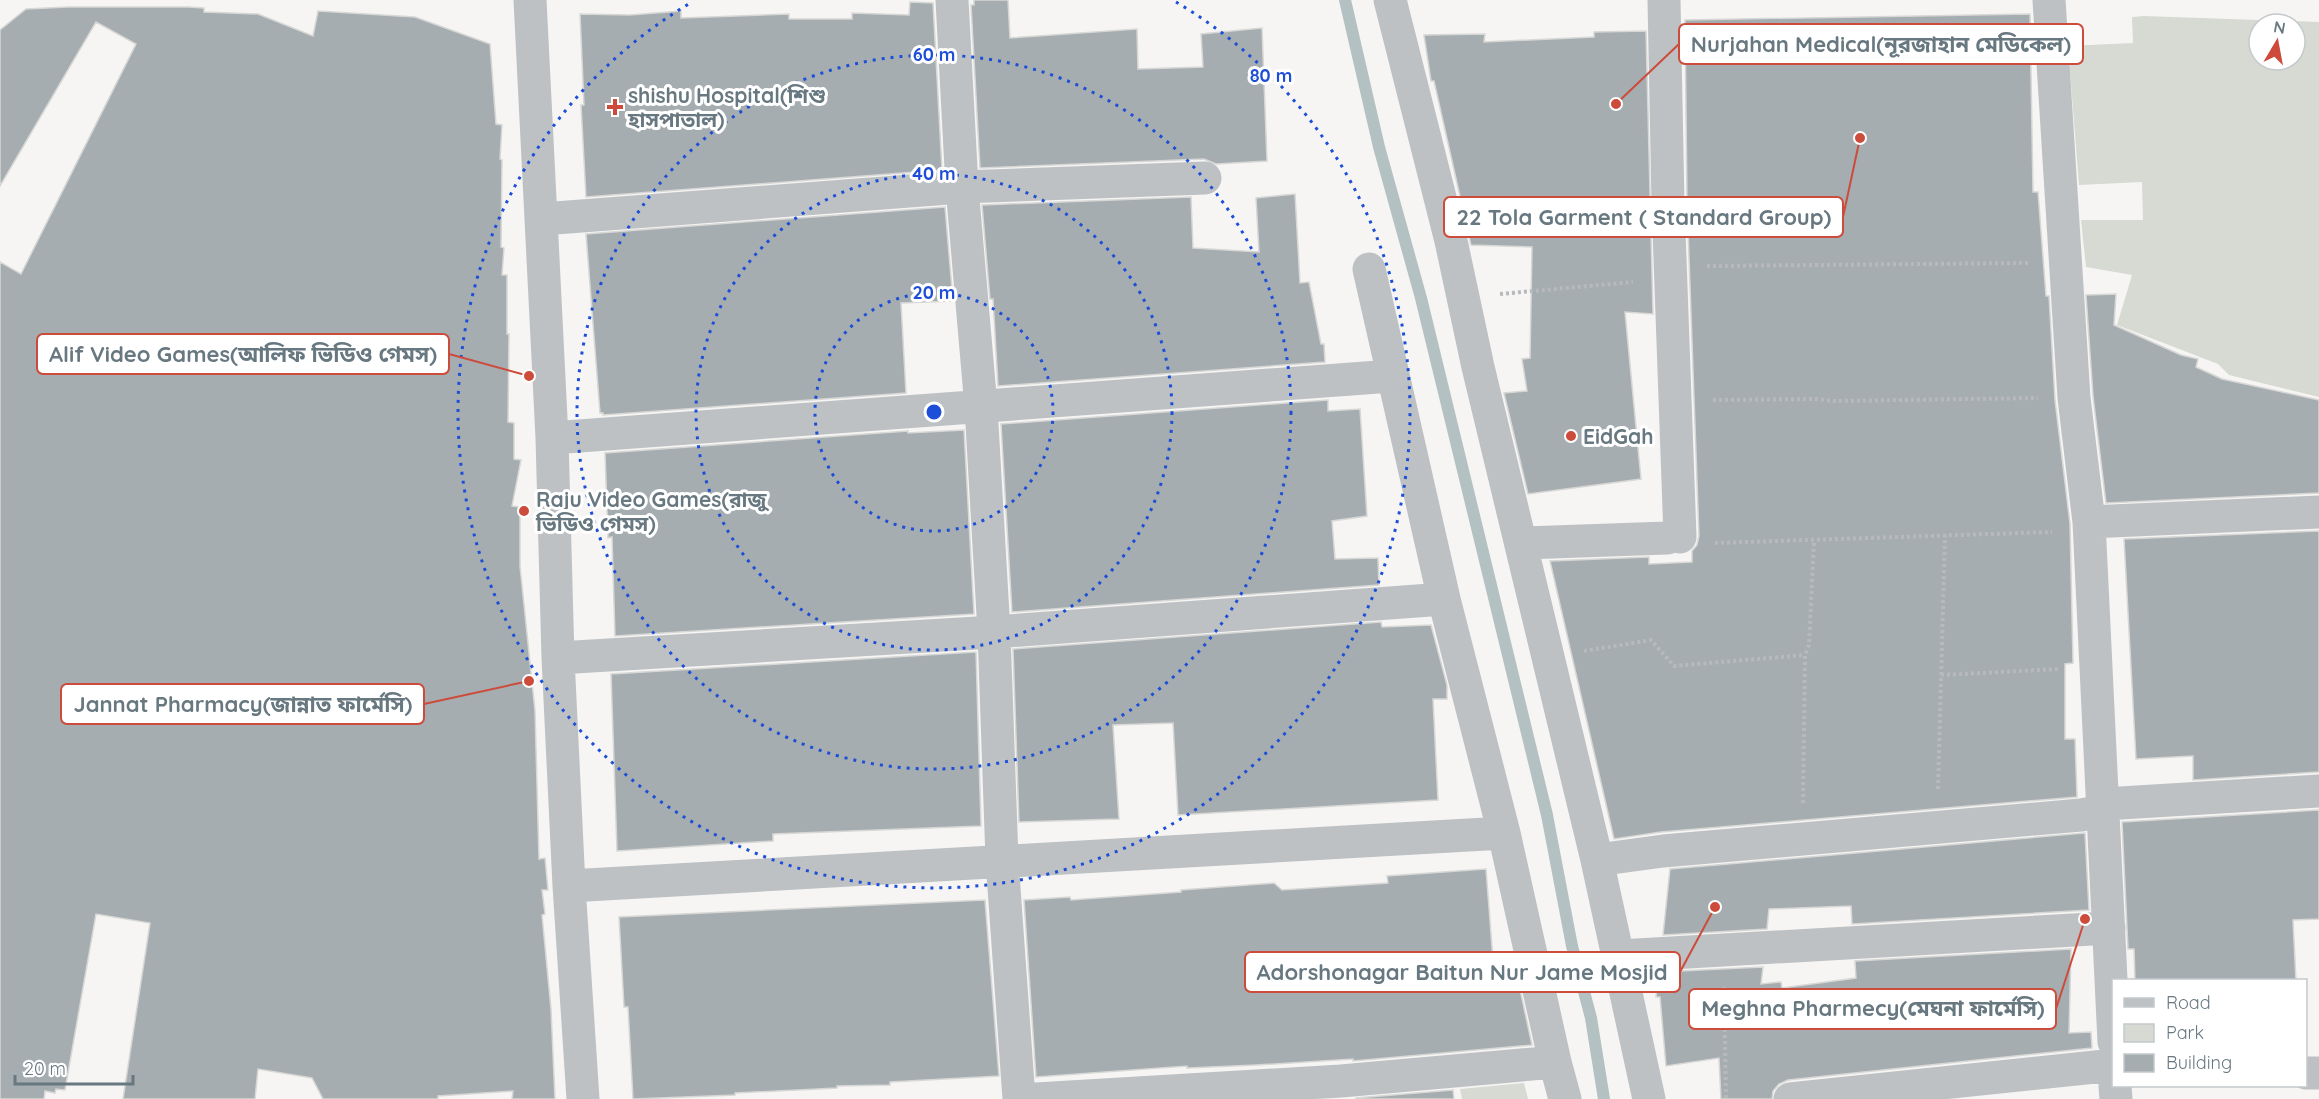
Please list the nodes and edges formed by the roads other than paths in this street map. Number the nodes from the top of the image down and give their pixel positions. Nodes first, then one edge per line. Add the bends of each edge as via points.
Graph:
1 (530, 0) edge
2 (952, 0) edge
3 (1390, 0) edge
4 (1664, 0) edge
5 (2049, 0) edge
6 (1205, 178) dead end
7 (962, 187) junction
8 (542, 219) junction
9 (1369, 269) dead end
10 (1392, 376) junction
11 (981, 407) junction
12 (552, 438) junction
13 (2319, 512) edge
14 (2089, 526) junction
15 (1521, 543) junction
16 (1444, 599) junction
17 (994, 632) junction
18 (558, 658) junction
19 (2319, 791) edge
20 (2104, 804) junction
21 (1504, 833) junction
22 (1002, 860) junction
23 (1598, 860) junction
24 (569, 886) junction
25 (2109, 928) junction
26 (1619, 956) junction
27 (2112, 996) edge
28 (1555, 1062) junction
29 (2112, 1065) edge
30 (1342, 1090) edge
31 (583, 1099) edge
32 (1018, 1099) edge
33 (1036, 1099) edge
34 (1565, 1099) edge
35 (1648, 1099) edge
36 (1790, 1099) edge

1 - 8 street
2 - 7 street
3 - 15 street
4 - 15 street via 1680,535
5 - 14 street via 2074,398
6 - 7 street
7 - 8 street
7 - 11 street
8 - 12 street
9 - 10 street
10 - 11 street
10 - 16 street
11 - 12 street
11 - 17 street
12 - 18 street
13 - 14 street
14 - 20 street
15 - 23 street
16 - 17 street
16 - 21 street
17 - 18 street
17 - 22 street
18 - 24 street
19 - 20 street
20 - 23 street via 2097,812 2081,815 1663,850
20 - 25 street
21 - 22 street
21 - 28 street
22 - 24 street
22 - 32 street
23 - 26 street
24 - 31 street
25 - 26 street
25 - 27 street
26 - 35 street
28 - 30 street
28 - 34 street
29 - 36 street
30 - 33 street

